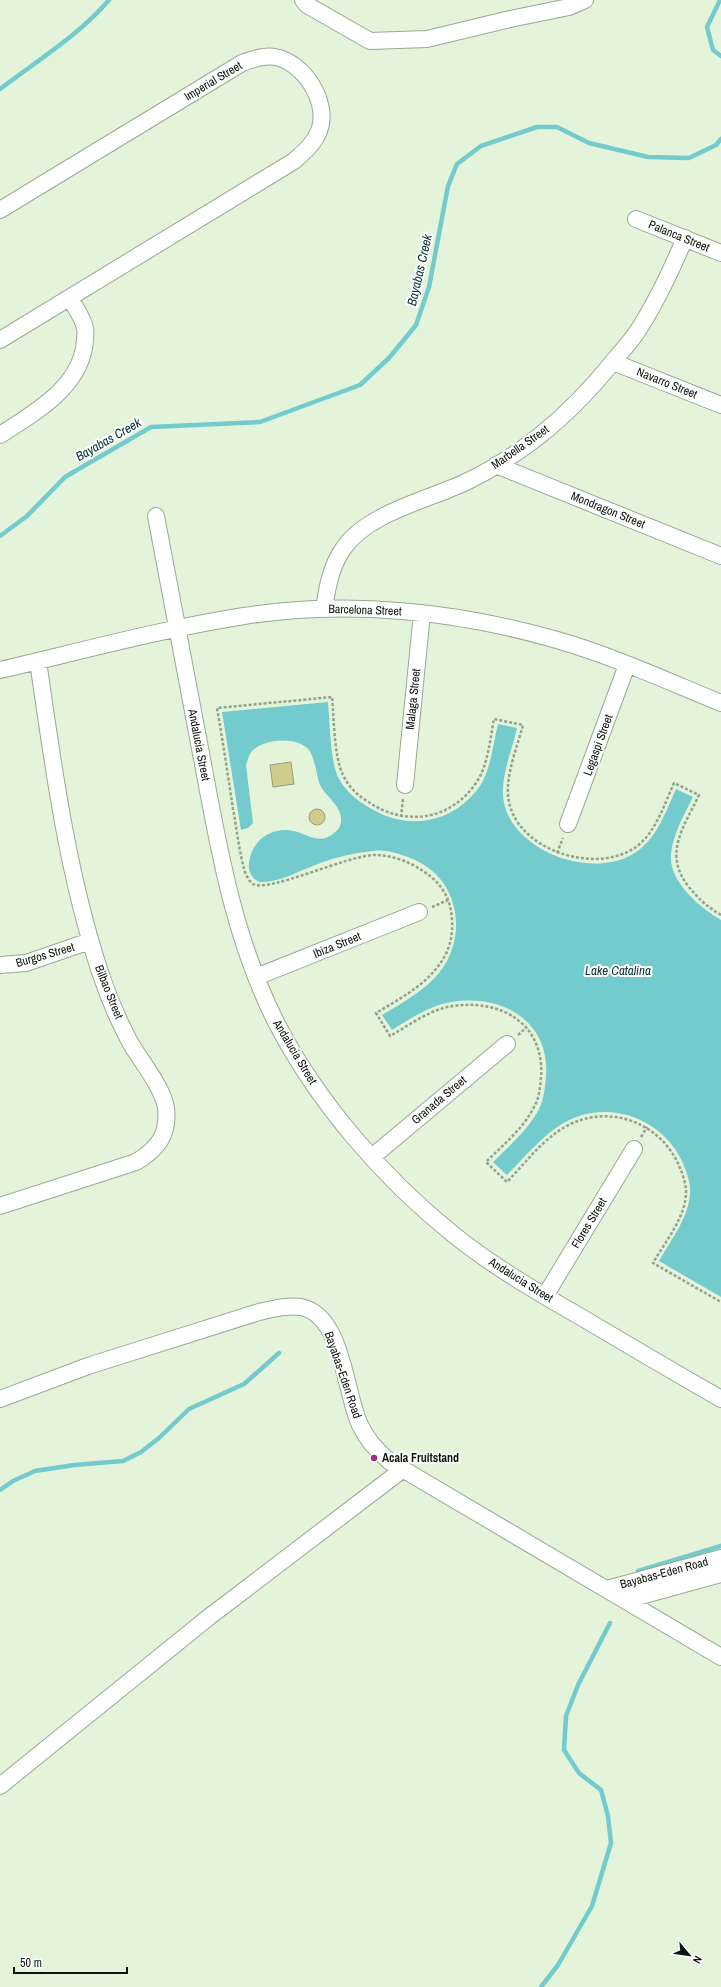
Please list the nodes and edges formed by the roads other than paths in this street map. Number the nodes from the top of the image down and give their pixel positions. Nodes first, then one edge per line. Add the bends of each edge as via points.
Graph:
1 (303, 0) edge
2 (585, 0) edge
3 (0, 210) edge
4 (636, 219) dead end
5 (685, 238) junction
6 (721, 253) edge
7 (70, 298) junction
8 (0, 340) edge
9 (613, 362) junction
10 (721, 405) edge
11 (0, 435) edge
12 (496, 465) junction
13 (156, 516) dead end
14 (721, 556) edge
15 (324, 609) junction
16 (422, 613) junction
17 (177, 628) junction
18 (38, 661) junction
19 (627, 665) junction
20 (0, 670) edge
21 (721, 702) edge
22 (404, 785) dead end
23 (568, 824) dead end
24 (419, 912) dead end
25 (90, 941) junction
26 (0, 965) edge
27 (256, 977) junction
28 (507, 1044) dead end
29 (634, 1149) dead end
30 (372, 1156) junction
31 (0, 1206) edge
32 (545, 1296) junction
33 (0, 1399) edge
34 (721, 1399) edge
35 (402, 1470) junction
36 (721, 1558) edge
37 (721, 1574) edge
38 (607, 1589) junction
39 (662, 1590) junction
40 (626, 1600) junction
41 (654, 1616) junction
42 (721, 1657) edge
43 (0, 1786) edge

1 - 2 street via 307,5 370,41 427,39 569,7
3 - 7 street, Imperial Street via 242,63 257,58 275,57 293,64 304,74 317,95 321,112 320,130 310,146 294,162
4 - 5 street, Palanca Street
5 - 6 street, Palanca Street
5 - 9 street, Marbella Street via 650,310 636,334
7 - 8 street, Imperial Street
7 - 11 street via 85,328 84,353 76,374 58,394
9 - 10 street, Navarro Street
9 - 12 street, Marbella Street via 597,382 559,419 538,437
12 - 14 street, Mondragon Street
12 - 15 street, Marbella Street via 467,481 384,516 357,533 343,549 334,567 327,586
13 - 17 street, Andalucia Street
15 - 16 street, Barcelona Street
15 - 17 street, Barcelona Street via 245,616
16 - 19 street, Barcelona Street via 522,630 559,640
16 - 22 street, Malaga Street
17 - 18 street, Barcelona Street
17 - 27 street, Andalucia Street via 218,846 240,933
18 - 20 street, Barcelona Street
18 - 25 street, Bilbao Street via 60,803
19 - 21 street, Barcelona Street
19 - 23 street, Legaspi Street
24 - 27 street, Ibiza Street
25 - 26 street, Burgos Street via 26,963
25 - 31 street, Bilbao Street via 130,1042 158,1088 165,1105 164,1131 150,1154 136,1162
27 - 30 street, Andalucia Street via 275,1021 303,1070
28 - 30 street, Granada Street
29 - 32 street, Flores Street
30 - 32 street, Andalucia Street via 409,1196 454,1235 496,1266
32 - 34 street, Andalucia Street
33 - 35 street, Bayabas-Eden Road via 88,1366 259,1312 283,1306 302,1307 319,1316 331,1332 360,1424 368,1438 377,1450
35 - 38 street, Bayabas-Eden Road
35 - 43 street via 209,1617
36 - 38 street, Bayabas-Eden Road
37 - 39 street, Bayabas-Eden Road
38 - 40 street, Bayabas-Eden Road
39 - 40 street, Bayabas-Eden Road
39 - 41 street via 654,1604
40 - 41 street
41 - 42 street

